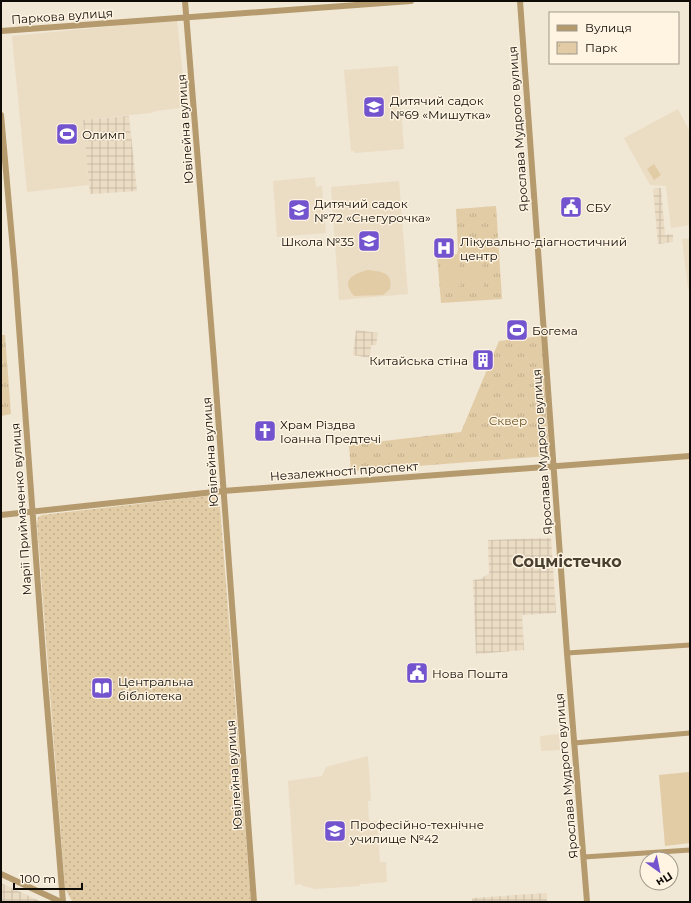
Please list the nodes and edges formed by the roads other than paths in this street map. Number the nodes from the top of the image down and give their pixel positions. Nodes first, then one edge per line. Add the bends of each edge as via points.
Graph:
1 (186, 1) edge
2 (411, 1) edge
3 (520, 1) edge
4 (188, 18) junction
5 (1, 31) edge
6 (1, 115) edge
7 (690, 456) edge
8 (554, 466) junction
9 (223, 491) junction
10 (32, 512) junction
11 (1, 515) edge
12 (690, 645) edge
13 (567, 653) junction
14 (690, 733) edge
15 (574, 743) junction
16 (690, 850) edge
17 (584, 857) junction
18 (1, 874) edge
19 (62, 902) edge
20 (254, 902) edge
21 (587, 902) edge

1 - 4 street, Ювілейна вулиця
2 - 4 street, Паркова вулиця
3 - 8 street, Ярослава Мудрого вулиця
4 - 5 street, Паркова вулиця
4 - 9 street, Ювілейна вулиця
6 - 10 street, Марії Приймаченко вулиця
7 - 8 street, Незалежності проспект
8 - 9 street, Незалежності проспект
8 - 13 street, Ярослава Мудрого вулиця
9 - 10 street, Незалежності проспект
9 - 20 street, Ювілейна вулиця
10 - 11 street, Незалежності проспект
10 - 19 street, Марії Приймаченко вулиця
12 - 13 street
13 - 15 street, Ярослава Мудрого вулиця
14 - 15 street
15 - 17 street, Ярослава Мудрого вулиця
16 - 17 street
17 - 21 street, Ярослава Мудрого вулиця
18 - 19 street

